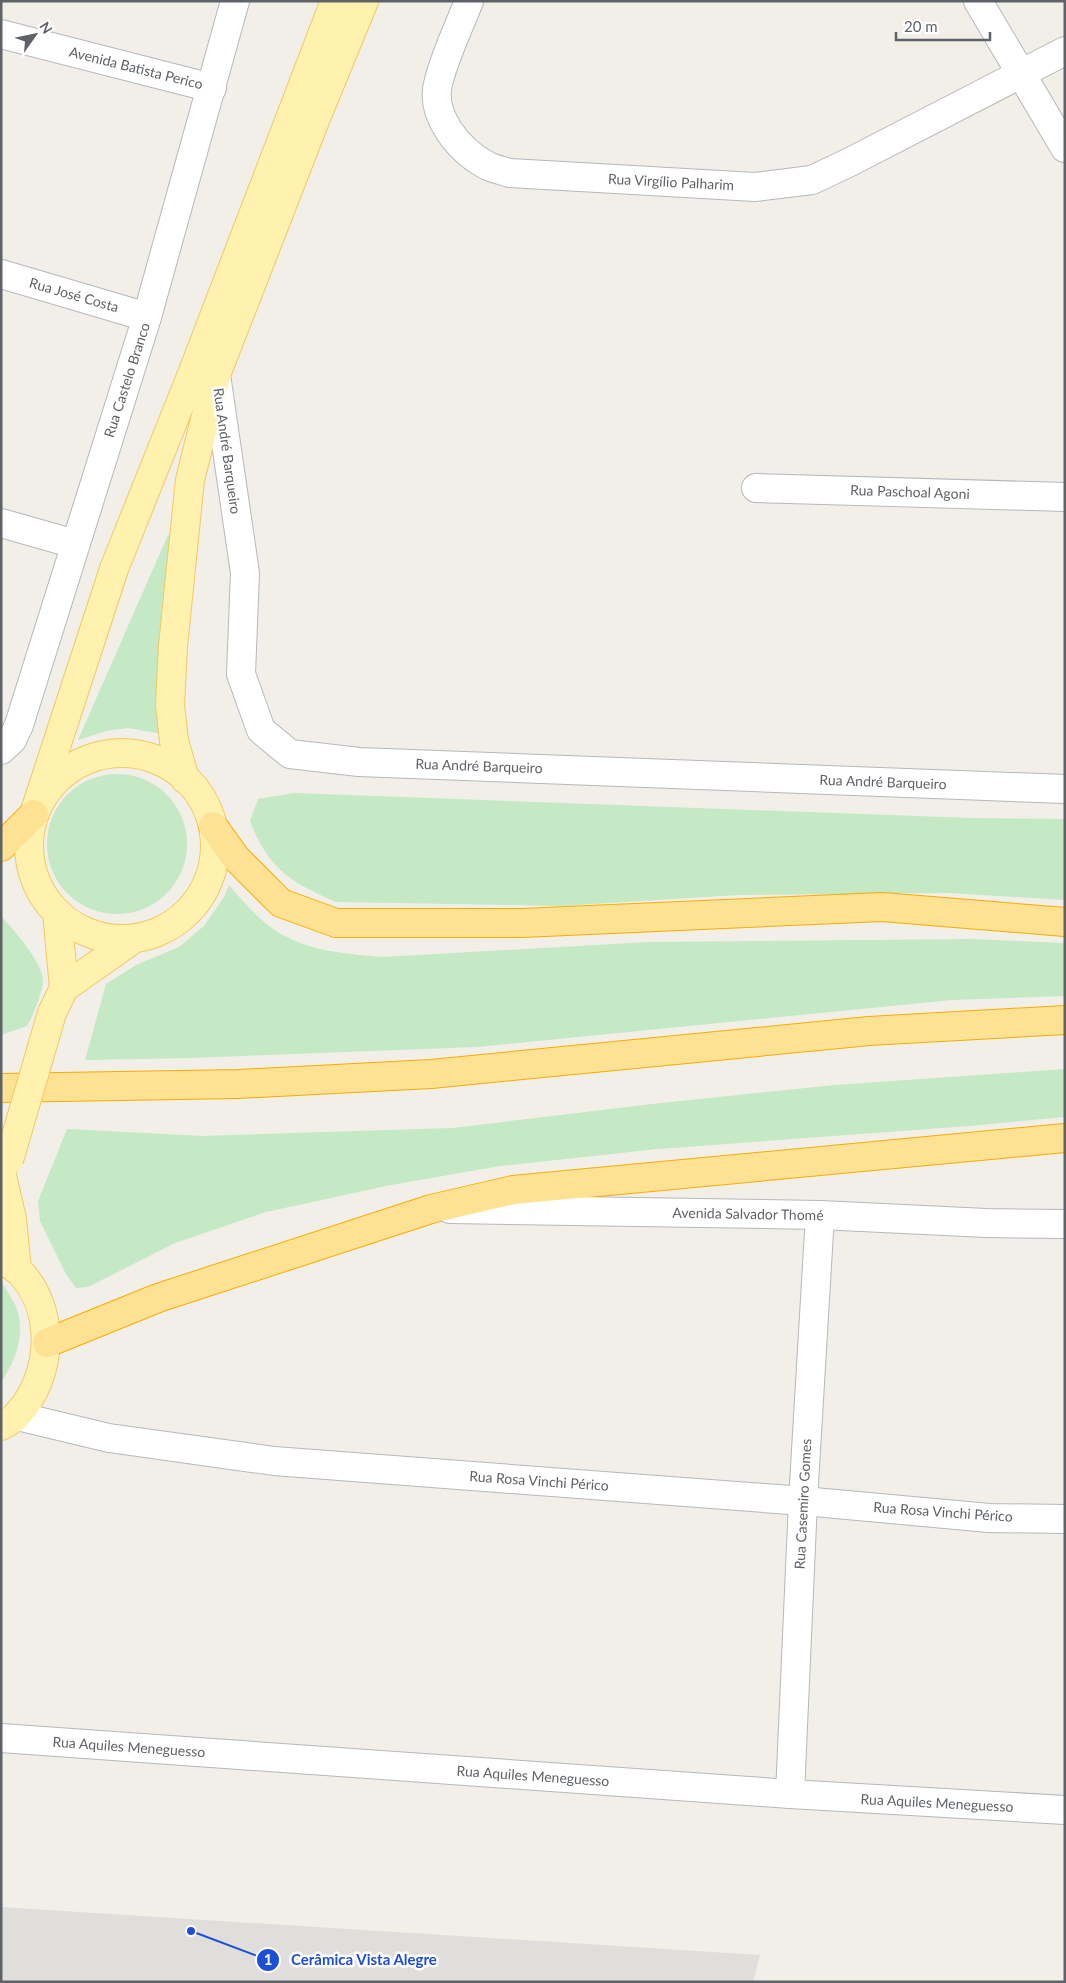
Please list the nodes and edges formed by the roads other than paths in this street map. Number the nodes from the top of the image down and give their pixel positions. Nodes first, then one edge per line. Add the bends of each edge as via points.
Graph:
1 (236, 1) edge
2 (335, 1) edge
3 (364, 1) edge
4 (469, 1) edge
5 (978, 1) edge
6 (1, 34) edge
7 (1065, 51) edge
8 (1020, 73) junction
9 (212, 88) junction
10 (1065, 148) edge
11 (1, 274) edge
12 (147, 317) junction
13 (216, 376) junction
14 (756, 488) dead end
15 (1065, 497) edge
16 (1, 523) edge
17 (75, 544) junction
18 (1, 750) edge
19 (185, 779) junction
20 (1065, 789) edge
21 (34, 814) junction
22 (213, 826) junction
23 (1, 847) edge
24 (57, 912) junction
25 (1065, 922) edge
26 (134, 938) junction
27 (64, 988) junction
28 (1065, 1020) edge
29 (1, 1088) edge
30 (1065, 1138) edge
31 (4, 1171) edge
32 (431, 1209) junction
33 (820, 1215) junction
34 (1065, 1224) edge
35 (9, 1265) edge
36 (47, 1343) junction
37 (9, 1421) edge
38 (803, 1501) junction
39 (1065, 1518) edge
40 (1, 1738) edge
41 (790, 1794) junction
42 (1065, 1810) edge

1 - 9 street, Rua Castelo Branco
2 - 21 main road via 114,569
3 - 13 main road
4 - 8 street, Rua Virgílio Palharim via 438,81 437,104 447,129 464,148 488,166 510,173 755,187 812,180
5 - 8 street
6 - 9 street, Avenida Batista Perico
7 - 8 street, Rua Virgílio Palharim
8 - 10 street
9 - 12 street, Rua Castelo Branco
11 - 12 street, Rua José Costa
12 - 17 street, Rua Castelo Branco
13 - 19 main road via 190,480 173,646 170,705 174,741
13 - 20 street, Rua André Barqueiro via 244,573 241,674 261,730 290,754 359,762
14 - 15 street, Rua Paschoal Agoni
16 - 17 street
17 - 18 street, Rua Castelo Branco via 19,725 12,740
19 - 21 main road via 178,771 150,756 119,752 88,758 61,774
19 - 22 main road via 208,809
21 - 23 highway
21 - 24 main road via 29,857 36,882
22 - 25 highway via 236,858 281,903 336,923 522,922 882,907
22 - 26 main road via 215,856 206,886 189,912 164,930
24 - 26 main road via 88,933 111,939
24 - 27 main road
26 - 27 main road
27 - 31 main road, bridge via 52,1013
28 - 29 highway via 869,1031 431,1074 238,1084
30 - 32 highway via 513,1190
31 - 35 main road via 12,1219
32 - 33 street, Avenida Salvador Thomé
32 - 36 highway via 158,1298
33 - 34 street, Avenida Salvador Thomé
33 - 38 street, Rua Casemiro Gomes
35 - 36 main road via 34,1291 44,1316
36 - 37 main road via 39,1382
37 - 38 street, Rua Rosa Vinchi Périco via 274,1461
38 - 39 street, Rua Rosa Vinchi Périco via 989,1518
38 - 41 street, Rua Casemiro Gomes
40 - 41 street, Rua Aquiles Meneguesso
41 - 42 street, Rua Aquiles Meneguesso

